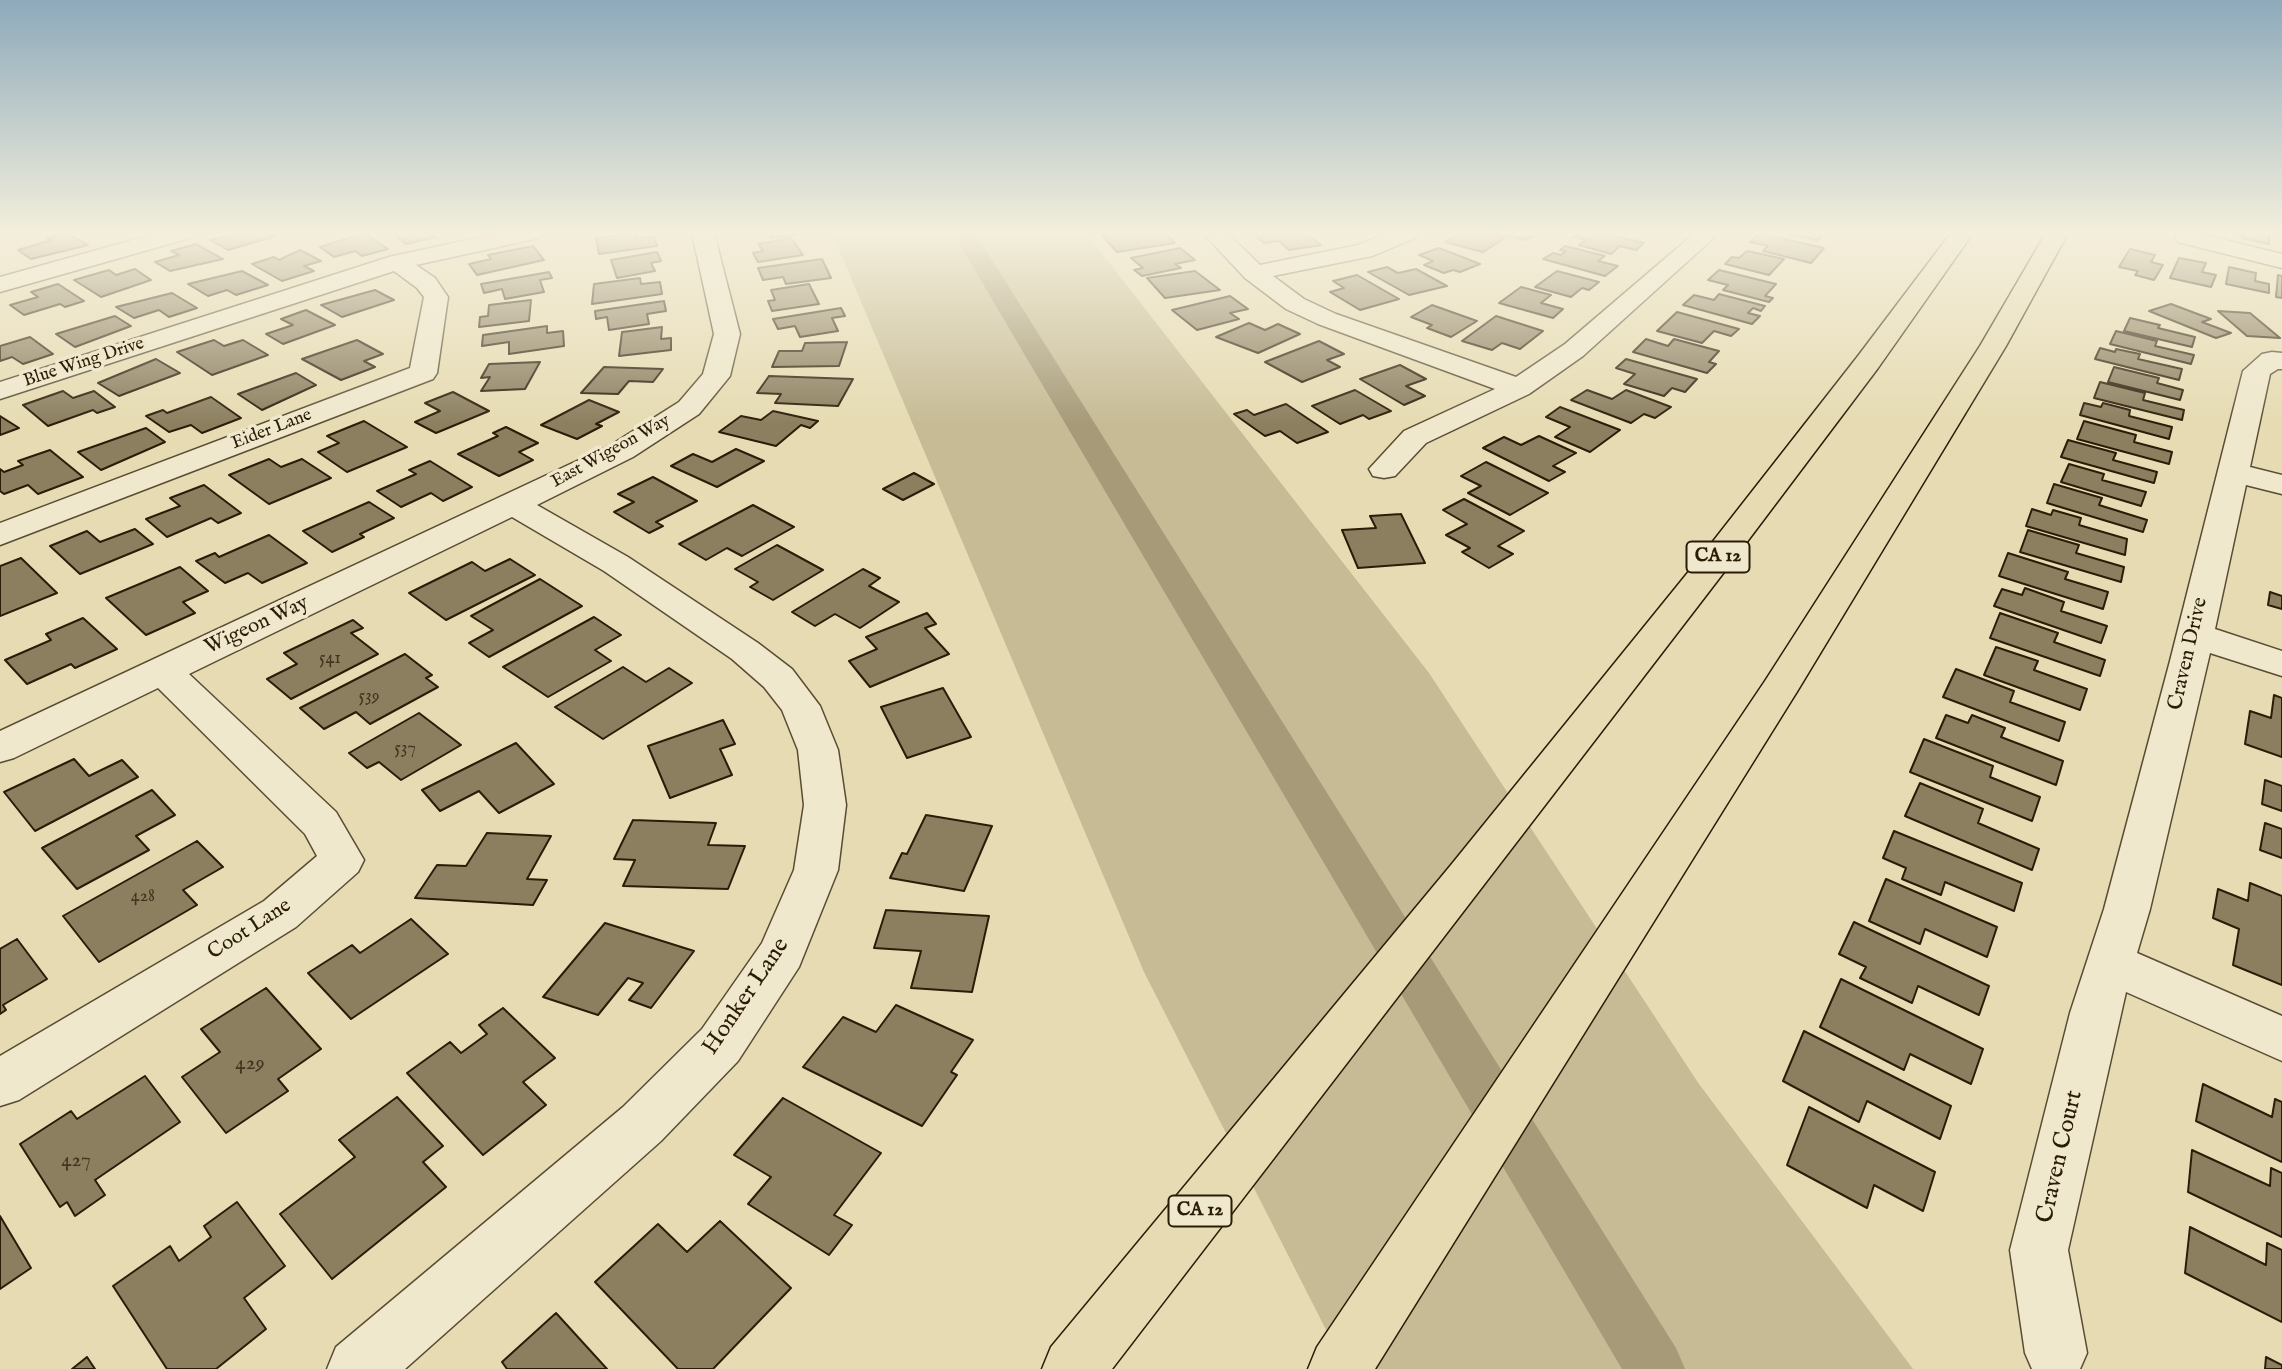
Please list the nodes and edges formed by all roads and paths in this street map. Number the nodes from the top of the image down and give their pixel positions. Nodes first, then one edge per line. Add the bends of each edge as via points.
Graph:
1 (290, 297) edge
2 (436, 297) edge
3 (718, 297) edge
4 (1286, 297) edge
5 (1635, 297) edge
6 (1915, 297) edge
7 (2021, 297) edge
8 (2282, 361) edge
9 (1519, 388) junction
10 (0, 391) edge
11 (1384, 469) dead end
12 (2234, 472) junction
13 (2282, 485) edge
14 (513, 505) junction
15 (0, 535) edge
16 (2194, 635) junction
17 (2282, 663) edge
18 (163, 671) junction
19 (0, 748) edge
20 (2111, 963) junction
21 (2282, 1039) edge
22 (0, 1083) edge
23 (2056, 1353) dead end
24 (358, 1369) edge
25 (1073, 1369) edge
26 (1339, 1369) edge

1 - 10 street, Blue Wing Drive
2 - 15 street, Eider Lane via 423,373
3 - 14 street, East Wigeon Way via 727,334 716,376 690,408 622,451
4 - 9 street via 1327,319
5 - 9 street via 1574,351
6 - 25 highway, CA 12 via 1468,877
7 - 26 highway via 1899,499
8 - 12 street, Craven Drive via 2273,360 2257,371
9 - 11 street via 1415,437
12 - 13 street
12 - 16 street, Craven Drive
14 - 18 street, Wigeon Way
14 - 24 street, Honker Lane via 615,564 778,678 800,706 818,751 825,805 816,870 782,953 720,1045 642,1124
16 - 17 street
16 - 20 street, Craven Drive
18 - 19 street, Wigeon Way
18 - 22 street, Coot Lane via 321,823 342,860 280,914
20 - 21 street
20 - 23 street, Craven Court via 2039,1250

